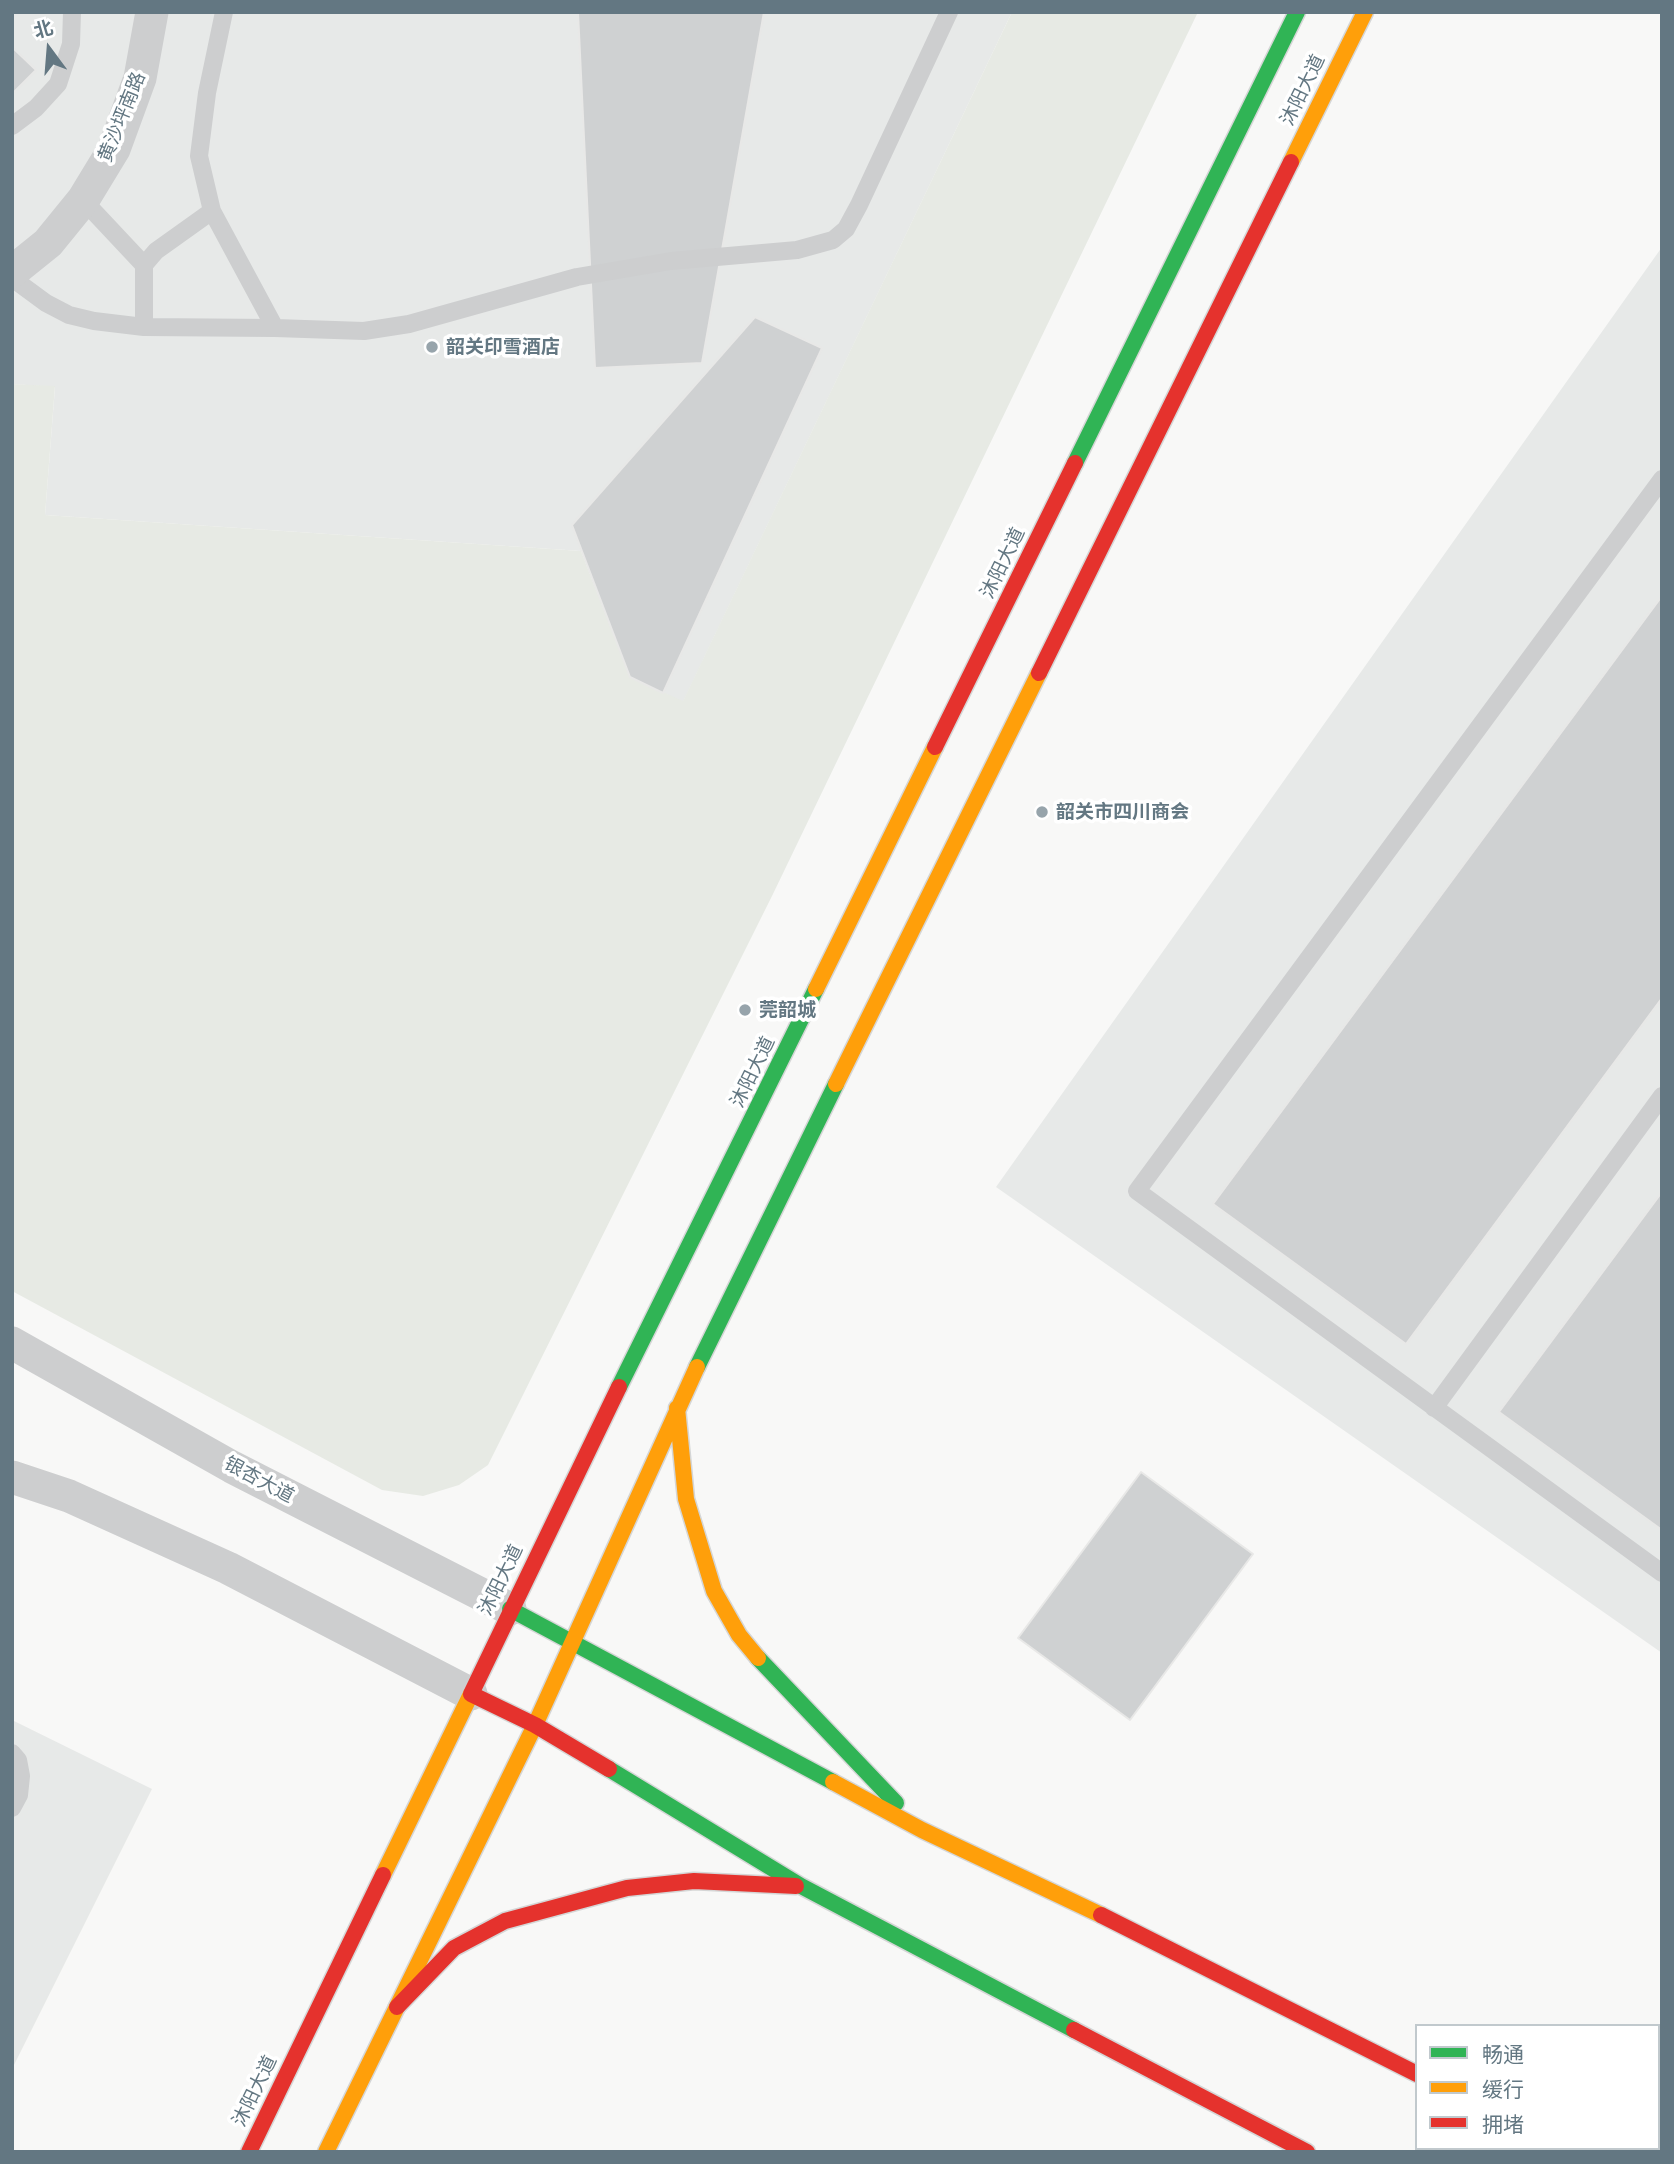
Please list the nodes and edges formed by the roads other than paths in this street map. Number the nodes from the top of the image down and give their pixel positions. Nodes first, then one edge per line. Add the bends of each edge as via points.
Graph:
1 (72, 12) edge
2 (152, 12) edge
3 (224, 12) edge
4 (949, 12) edge
5 (1297, 12) edge
6 (1365, 12) edge
7 (12, 126) edge
8 (83, 200) junction
9 (212, 211) junction
10 (144, 265) junction
11 (12, 272) edge
12 (12, 278) edge
13 (144, 327) junction
14 (275, 328) junction
15 (1662, 479) edge
16 (1662, 1096) edge
17 (12, 1343) edge
18 (677, 1407) junction
19 (1434, 1408) junction
20 (12, 1477) edge
21 (1662, 1573) edge
22 (510, 1609) junction
23 (572, 1642) junction
24 (471, 1693) junction
25 (535, 1725) junction
26 (12, 1752) edge
27 (12, 1808) edge
28 (922, 1830) junction
29 (801, 1886) junction
30 (397, 2007) junction
31 (1415, 2073) edge
32 (249, 2152) edge
33 (326, 2152) edge
34 (1307, 2152) edge

1 - 7 lane via 71,44 58,84
2 - 8 street, 黄沙坪南路 via 136,90 114,149
3 - 9 lane via 199,156
4 - 14 lane via 859,205 846,229 833,240 797,250 671,261 577,277 385,329
5 - 22 main road, 沐阳大道
6 - 18 main road, 沐阳大道
8 - 10 lane
8 - 11 street, 黄沙坪南路 via 48,243
9 - 10 lane via 156,251
9 - 14 lane
10 - 13 lane
12 - 13 lane via 69,315
13 - 14 lane
15 - 19 lane via 1137,1191
16 - 19 lane
17 - 22 street, 银杏大道 via 232,1467
18 - 23 main road, 沐阳大道
18 - 28 main road via 689,1511 714,1591 739,1636
19 - 21 lane
20 - 24 street via 69,1496 215,1562
22 - 23 main road
22 - 24 main road, 沐阳大道
23 - 25 main road, 沐阳大道
23 - 28 main road
24 - 25 main road
24 - 32 main road, 沐阳大道
25 - 29 main road
25 - 30 main road, 沐阳大道
26 - 27 lane via 21,1776
28 - 31 main road via 1171,1948
29 - 30 main road via 694,1881 627,1888 558,1905 505,1921 454,1948
29 - 34 main road
30 - 33 main road, 沐阳大道

